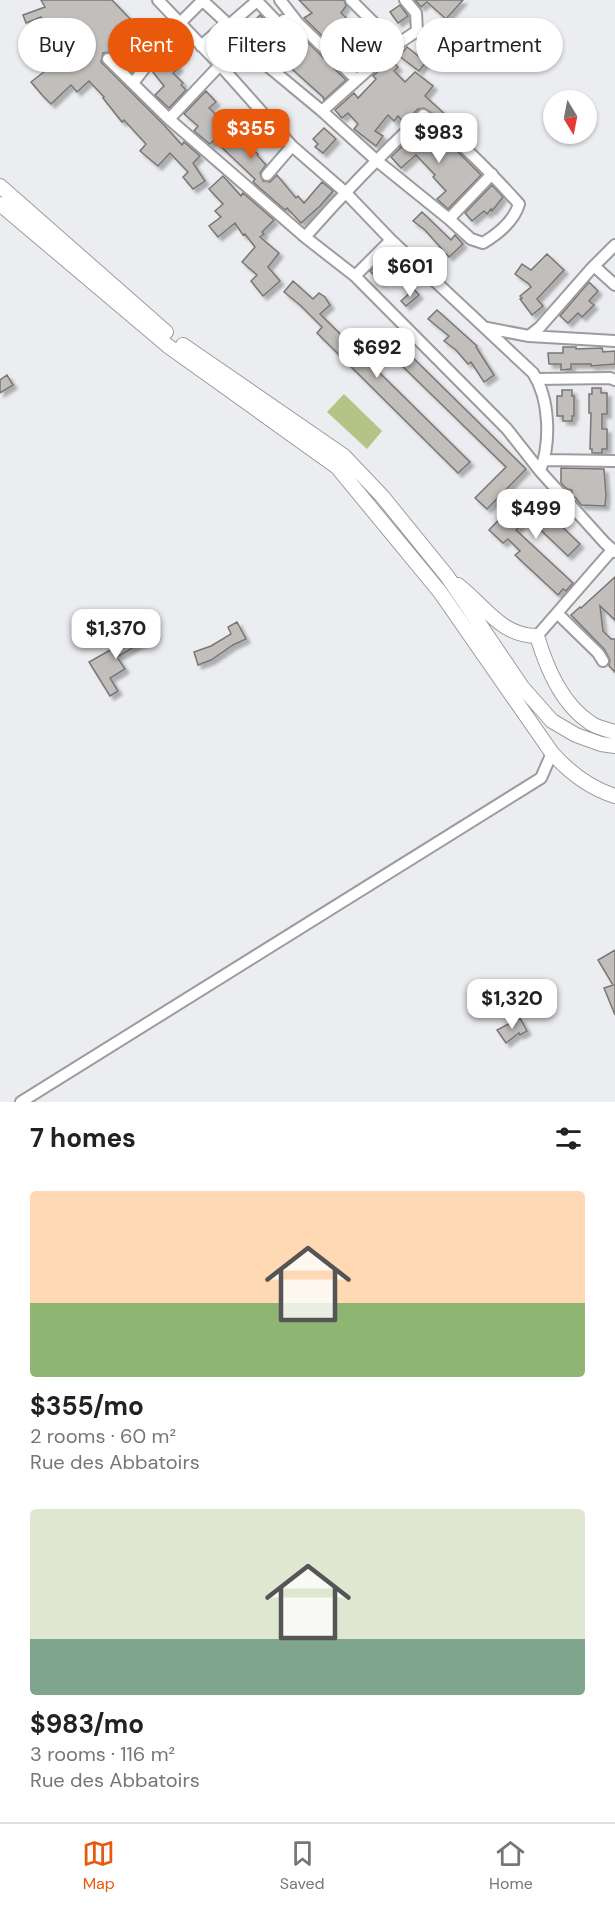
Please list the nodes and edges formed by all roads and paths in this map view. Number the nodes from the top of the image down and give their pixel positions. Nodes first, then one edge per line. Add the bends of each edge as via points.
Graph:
1 (158, 0) edge
2 (202, 0) edge
3 (257, 0) edge
4 (280, 0) edge
5 (351, 0) edge
6 (405, 0) edge
7 (292, 15) junction
8 (176, 18) edge
9 (184, 18) edge
10 (222, 18) edge
11 (235, 18) edge
12 (274, 18) edge
13 (288, 18) edge
14 (369, 18) edge
15 (416, 18) edge
16 (194, 38) edge
17 (206, 42) edge
18 (201, 46) junction
19 (206, 51) edge
20 (122, 72) edge
21 (141, 72) edge
22 (213, 72) edge
23 (226, 72) edge
24 (275, 72) edge
25 (364, 72) edge
26 (356, 79) junction
27 (133, 83) junction
28 (322, 111) junction
29 (169, 119) junction
30 (292, 146) junction
31 (376, 160) junction
32 (267, 174) dead end
33 (492, 174) junction
34 (0, 186) edge
35 (345, 192) junction
36 (0, 204) edge
37 (449, 219) junction
38 (305, 237) junction
39 (391, 240) junction
40 (615, 245) edge
41 (594, 266) junction
42 (355, 276) junction
43 (615, 285) edge
44 (485, 327) junction
45 (512, 334) junction
46 (529, 336) junction
47 (615, 341) edge
48 (512, 352) junction
49 (537, 379) junction
50 (615, 380) edge
51 (544, 460) junction
52 (615, 461) edge
53 (540, 471) junction
54 (614, 551) edge
55 (447, 576) junction
56 (558, 614) junction
57 (537, 636) junction
58 (603, 662) dead end
59 (615, 732) edge
60 (615, 746) edge
61 (552, 753) junction
62 (615, 796) edge
63 (21, 1102) edge

1 - 8 street
2 - 9 street
2 - 10 street
3 - 11 street
3 - 12 street
4 - 7 street
5 - 14 street
6 - 15 street
7 - 13 street
7 - 26 street
16 - 18 street
17 - 18 street
18 - 19 street
20 - 27 street
21 - 27 street
22 - 29 street
23 - 30 street
24 - 28 street
25 - 26 street
26 - 28 street
27 - 29 street
28 - 31 street
29 - 38 street
30 - 32 street
30 - 35 street
31 - 33 street via 423,115
31 - 35 street
31 - 37 street
33 - 37 street
33 - 37 street via 519,204 496,235 483,243 471,239
34 - 55 street via 172,338 344,456
35 - 38 street
35 - 39 street
36 - 61 street via 168,346 338,467 440,592
38 - 42 street
39 - 42 street
39 - 44 street
40 - 41 street
41 - 43 street
41 - 46 street
42 - 53 street via 507,429
44 - 45 street
44 - 48 street
45 - 46 street
45 - 48 street
46 - 47 street
48 - 49 street
49 - 50 street
49 - 51 street via 547,414
51 - 52 street
51 - 53 street
53 - 54 street
54 - 56 street
55 - 57 street via 507,630
55 - 60 street via 522,687 552,721 576,735
56 - 57 street
56 - 58 street
57 - 59 street via 552,678 573,707 593,725
61 - 62 street via 584,783
61 - 63 street via 541,778

